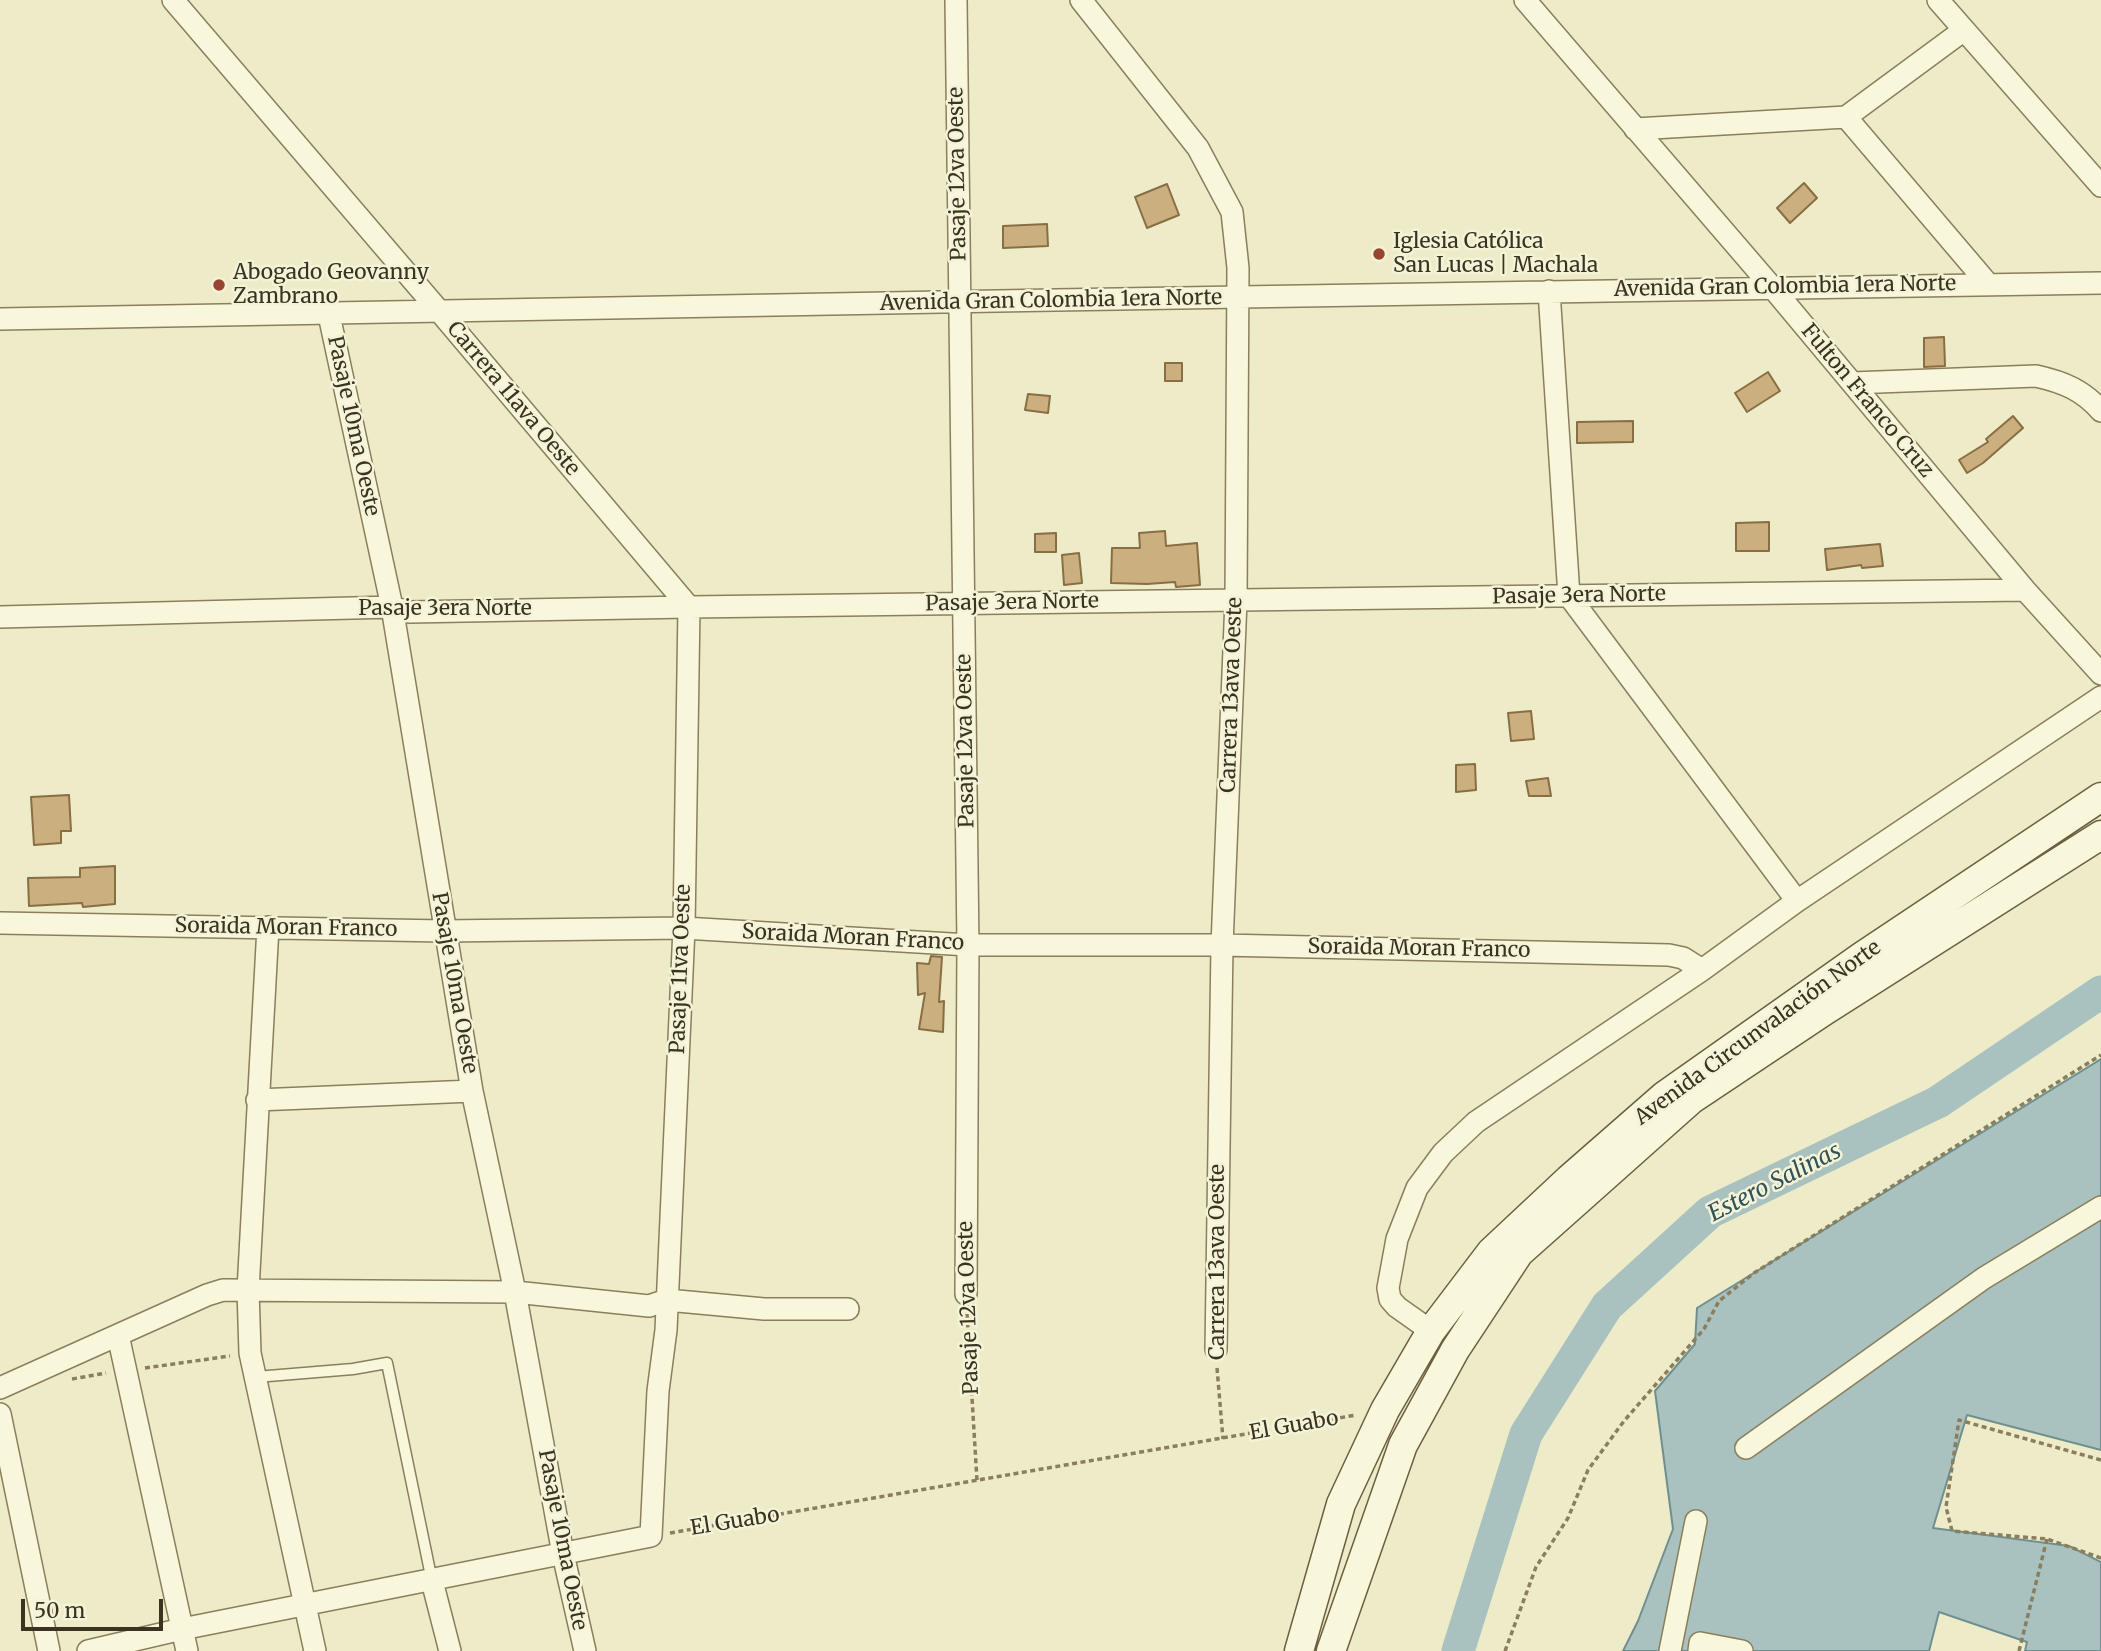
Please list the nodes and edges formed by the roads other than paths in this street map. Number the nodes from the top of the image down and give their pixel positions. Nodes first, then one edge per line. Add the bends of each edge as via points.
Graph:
1 (173, 0) edge
2 (956, 0) edge
3 (1081, 0) edge
4 (1524, 0) edge
5 (1938, 0) edge
6 (1964, 30) junction
7 (1846, 117) junction
8 (1635, 129) junction
9 (2101, 186) edge
10 (2101, 283) edge
11 (1988, 284) junction
12 (1771, 286) junction
13 (1549, 291) junction
14 (1238, 297) junction
15 (960, 303) junction
16 (440, 312) junction
17 (329, 315) junction
18 (0, 319) edge
19 (1852, 383) junction
20 (2101, 411) edge
21 (2025, 590) junction
22 (1569, 596) junction
23 (1236, 600) junction
24 (964, 603) junction
25 (391, 607) junction
26 (689, 607) junction
27 (0, 617) edge
28 (2101, 674) edge
29 (2101, 697) edge
30 (2101, 797) edge
31 (2101, 835) edge
32 (1797, 901) junction
33 (0, 923) edge
34 (268, 927) junction
35 (684, 928) junction
36 (444, 932) junction
37 (968, 945) junction
38 (1222, 945) junction
39 (1702, 970) junction
40 (1754, 1045) junction
41 (472, 1091) junction
42 (257, 1100) junction
43 (2101, 1207) edge
44 (248, 1290) junction
45 (515, 1292) junction
46 (966, 1294) road end
47 (667, 1300) junction
48 (848, 1309) dead end
49 (1431, 1331) junction
50 (118, 1335) junction
51 (1216, 1349) road end
52 (257, 1377) junction
53 (0, 1388) edge
54 (0, 1414) edge
55 (1373, 1436) junction
56 (1404, 1445) junction
57 (1746, 1448) dead end
58 (1696, 1521) dead end
59 (563, 1553) junction
60 (432, 1581) junction
61 (305, 1605) junction
62 (182, 1629) junction
63 (49, 1651) edge
64 (88, 1651) edge
65 (187, 1651) edge
66 (315, 1651) edge
67 (450, 1651) edge
68 (585, 1651) edge
69 (1298, 1651) edge
70 (1332, 1651) edge
71 (1670, 1651) edge
72 (1699, 1651) edge
73 (1742, 1651) edge

1 - 16 street, Carrera 11ava Oeste
2 - 15 street, Pasaje 12va Oeste
3 - 14 street, Carrera 13ava Oeste via 1198,148 1232,212
4 - 8 street, Fulton Franco Cruz
5 - 6 street
6 - 7 street
6 - 9 street
7 - 8 street
7 - 11 street
8 - 12 street, Fulton Franco Cruz
10 - 11 street, Avenida Gran Colombia 1era Norte
11 - 12 street, Avenida Gran Colombia 1era Norte
12 - 13 street, Avenida Gran Colombia 1era Norte
12 - 19 street, Fulton Franco Cruz
13 - 14 street, Avenida Gran Colombia 1era Norte
13 - 22 street
14 - 15 street, Avenida Gran Colombia 1era Norte
14 - 23 street, Carrera 13ava Oeste
15 - 16 street, Avenida Gran Colombia 1era Norte
15 - 24 street, Pasaje 12va Oeste
16 - 17 street, Avenida Gran Colombia 1era Norte
16 - 26 street, Carrera 11ava Oeste
17 - 18 street, Avenida Gran Colombia 1era Norte
17 - 25 street, Pasaje 10ma Oeste
19 - 20 street via 2036,376 2076,388
19 - 21 street, Fulton Franco Cruz
21 - 22 street, Pasaje 3era Norte
21 - 28 street, Fulton Franco Cruz
22 - 23 street, Pasaje 3era Norte
22 - 32 street
23 - 24 street, Pasaje 3era Norte
23 - 38 street, Carrera 13ava Oeste
24 - 26 street, Pasaje 3era Norte
24 - 37 street, Pasaje 12va Oeste
25 - 26 street, Pasaje 3era Norte via 409,612
25 - 27 street, Pasaje 3era Norte
25 - 36 street, Pasaje 10ma Oeste
26 - 35 street, Pasaje 11va Oeste
29 - 32 street
30 - 40 main road, Avenida Circunvalación Norte via 1861,957
31 - 40 main road, Avenida Circunvalación Norte via 1824,1011
32 - 39 street
33 - 34 street, Soraida Moran Franco
34 - 36 street, Soraida Moran Franco
34 - 42 street
35 - 36 street, Soraida Moran Franco
35 - 37 street, Soraida Moran Franco
35 - 47 street, Pasaje 11va Oeste
36 - 41 street, Pasaje 10ma Oeste
37 - 38 street, Soraida Moran Franco
37 - 46 street, Pasaje 12va Oeste
38 - 39 street, Soraida Moran Franco via 1669,955
38 - 51 street, Carrera 13ava Oeste
39 - 49 street via 1476,1122 1443,1153 1417,1188 1397,1240 1388,1288 1397,1307
40 - 49 main road, Avenida Circunvalación Norte via 1664,1096 1569,1179 1491,1252
40 - 56 main road, Avenida Circunvalación Norte via 1520,1253 1455,1350
41 - 42 street
41 - 45 street, Pasaje 10ma Oeste
42 - 44 street
43 - 57 street via 1984,1278
44 - 45 street
44 - 50 street via 207,1295
44 - 52 street via 250,1353
45 - 47 street via 649,1306
45 - 59 street, Pasaje 10ma Oeste
47 - 48 street via 764,1309
47 - 59 street, Pasaje 11va Oeste via 651,1536
49 - 55 main road, Avenida Circunvalación Norte
50 - 53 street
50 - 62 street
52 - 60 lane via 387,1363
52 - 61 street
54 - 63 street
55 - 56 main road
55 - 69 main road, Avenida Circunvalación Norte via 1342,1504
56 - 70 main road, Avenida Circunvalación Norte
58 - 71 street
59 - 60 street
59 - 68 street, Pasaje 10ma Oeste
60 - 61 street
60 - 67 street
61 - 62 street
61 - 66 street
62 - 64 street
62 - 65 street
72 - 73 street via 1700,1643

